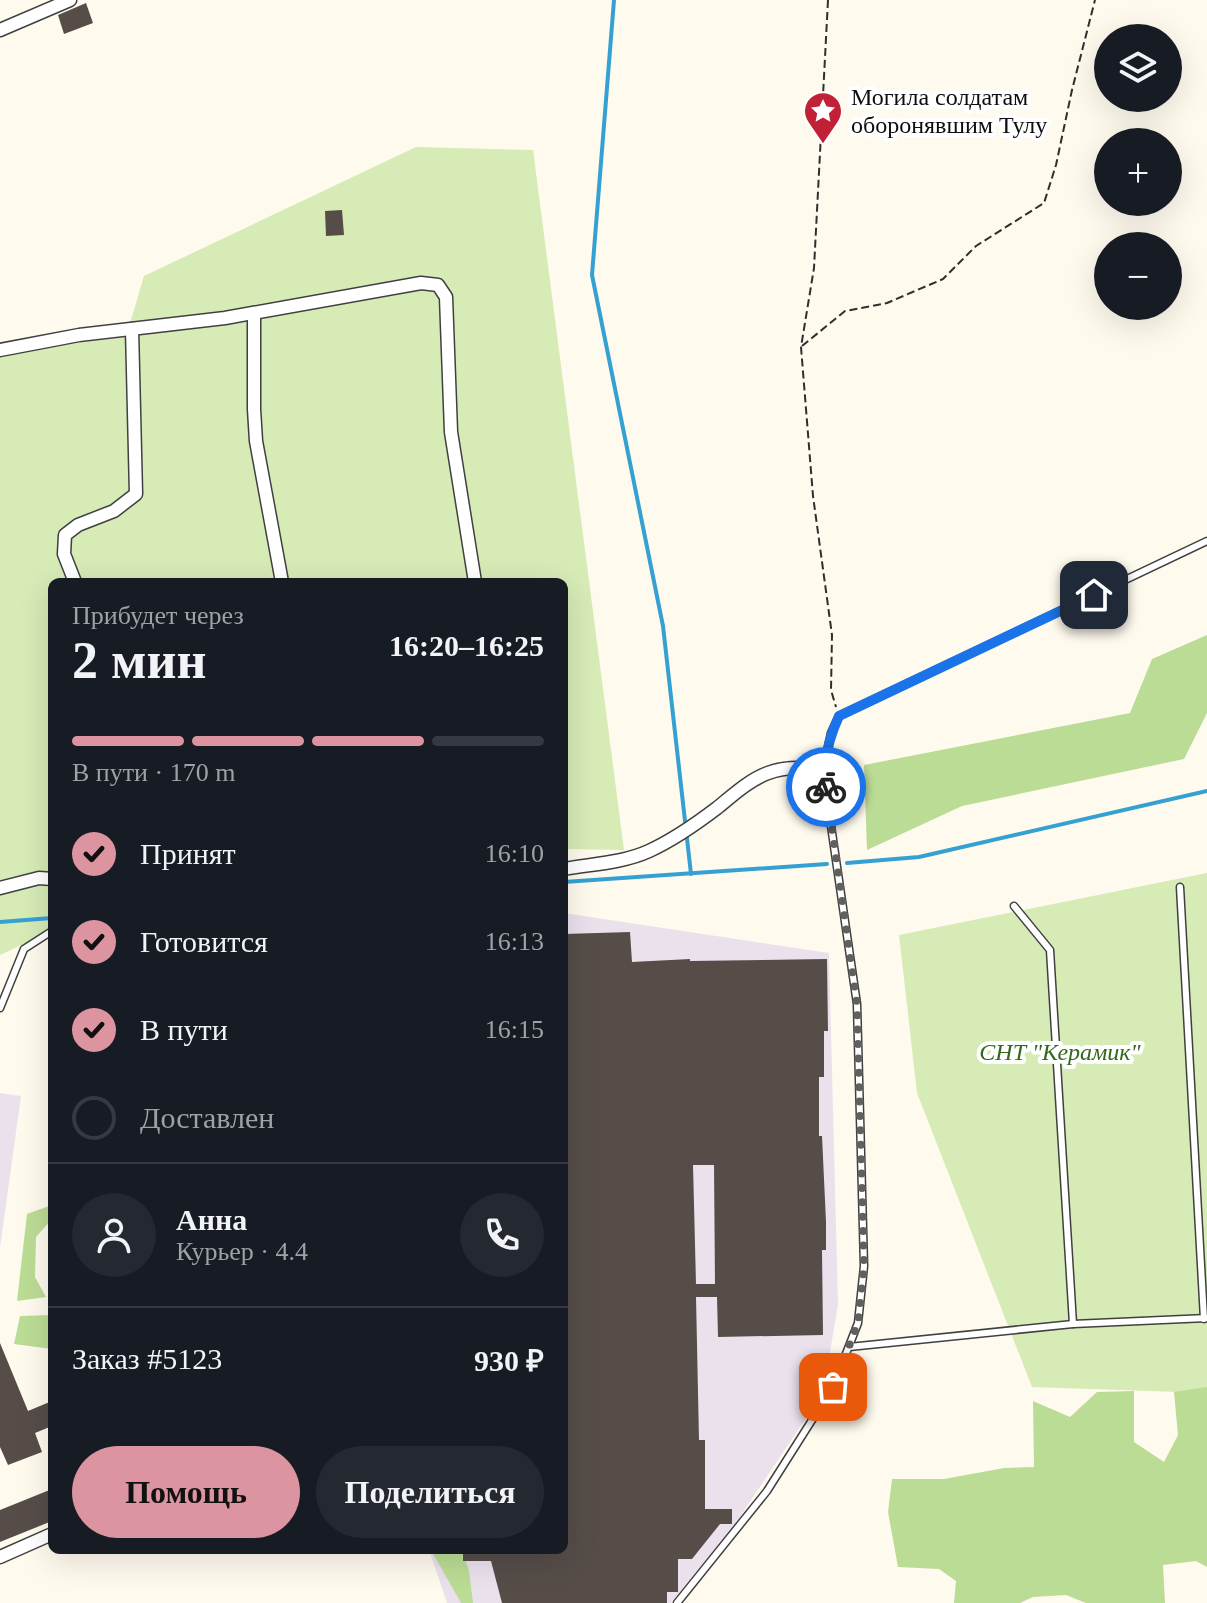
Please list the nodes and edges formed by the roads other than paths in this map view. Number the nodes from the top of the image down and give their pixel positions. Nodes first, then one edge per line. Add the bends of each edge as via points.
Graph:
1 (70, 0) edge
2 (0, 30) edge
3 (254, 313) junction
4 (132, 329) junction
5 (0, 350) edge
6 (1207, 541) edge
7 (73, 578) edge
8 (281, 578) edge
9 (474, 578) edge
10 (823, 771) junction
11 (568, 868) edge
12 (48, 879) edge
13 (1180, 887) dead end
14 (0, 888) edge
15 (1014, 906) dead end
16 (48, 934) edge
17 (0, 1008) edge
18 (1206, 1318) edge
19 (1073, 1324) junction
20 (849, 1347) junction
21 (48, 1536) edge
22 (0, 1557) edge
23 (677, 1603) edge

1 - 2 street
3 - 4 street
3 - 8 street via 256,441
3 - 9 street via 421,283 443,289 451,432
4 - 5 street
4 - 7 street via 136,494 65,535 64,554
6 - 10 lane via 839,716
10 - 11 street via 788,768 767,773 648,852
10 - 20 lane via 857,1004 864,1266 858,1323
12 - 14 street
13 - 18 lane
15 - 19 lane via 1050,950
16 - 17 lane via 24,949
18 - 19 lane
19 - 20 lane
20 - 23 lane via 833,1387 767,1491
21 - 22 street

